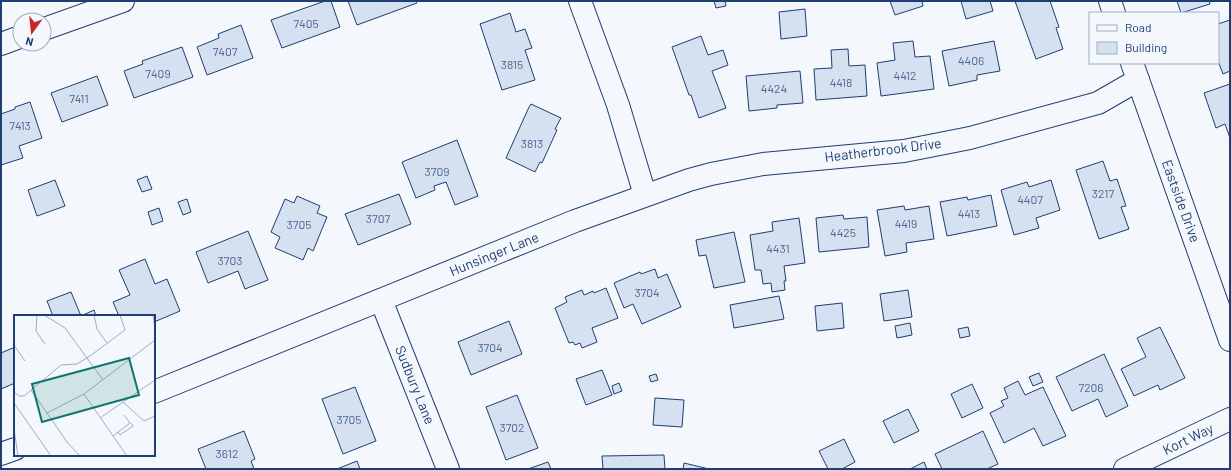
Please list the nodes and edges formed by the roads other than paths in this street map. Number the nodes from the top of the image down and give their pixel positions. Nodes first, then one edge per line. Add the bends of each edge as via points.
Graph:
1 (122, 1) edge
2 (580, 1) edge
3 (1110, 1) edge
4 (1114, 12) edge
5 (52, 26) edge
6 (12, 41) edge
7 (1, 44) edge
8 (1135, 71) edge
9 (645, 195) junction
10 (381, 300) junction
11 (1230, 340) edge
12 (155, 392) edge
13 (1230, 419) edge
14 (14, 449) edge
15 (1, 454) edge
16 (448, 469) edge
17 (1124, 469) edge

1 - 5 street
2 - 9 street via 618,105
3 - 4 street
6 - 7 street
8 - 9 street, Heatherbrook Drive via 1098,103 970,138 904,151 762,164 711,174
8 - 11 street, Eastside Drive
9 - 10 street, Hunsinger Lane
10 - 12 street, Hunsinger Lane
10 - 16 street, Sudbury Lane
13 - 17 street, Kort Way
14 - 15 street

